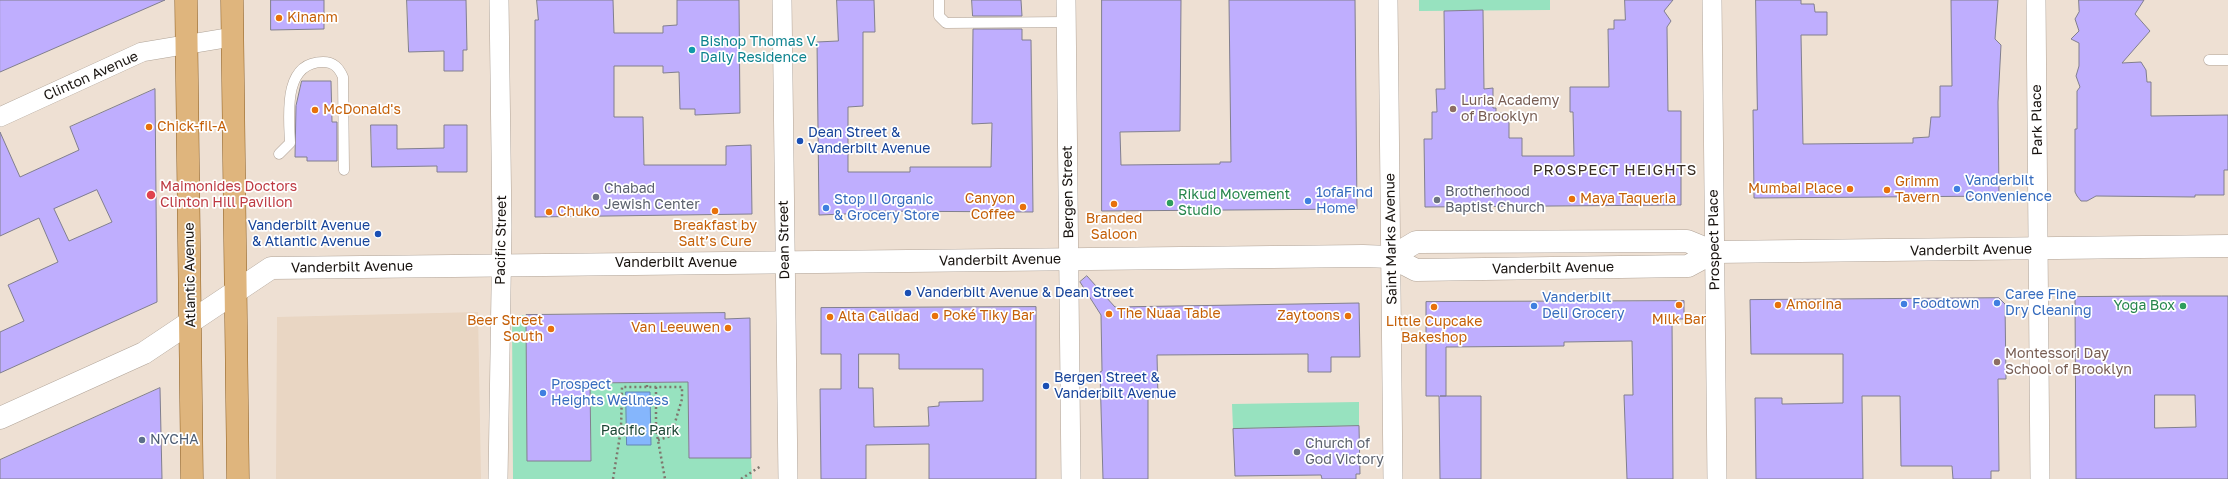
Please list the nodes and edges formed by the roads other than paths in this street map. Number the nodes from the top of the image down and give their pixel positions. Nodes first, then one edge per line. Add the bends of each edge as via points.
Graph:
1 (186, 0) edge
2 (232, 0) edge
3 (500, 0) edge
4 (782, 0) edge
5 (939, 0) edge
6 (1066, 0) edge
7 (1388, 0) edge
8 (1712, 0) edge
9 (2036, 0) edge
10 (1066, 22) junction
11 (232, 37) junction
12 (187, 45) junction
13 (2208, 60) dead end
14 (2228, 60) edge
15 (0, 117) edge
16 (279, 154) dead end
17 (344, 170) dead end
18 (2228, 246) edge
19 (2039, 249) junction
20 (1714, 252) junction
21 (1391, 256) junction
22 (1068, 258) junction
23 (785, 263) junction
24 (501, 264) junction
25 (236, 292) junction
26 (191, 321) junction
27 (0, 418) edge
28 (192, 479) edge
29 (238, 479) edge
30 (498, 479) edge
31 (788, 479) edge
32 (1071, 479) edge
33 (1393, 479) edge
34 (1717, 479) edge
35 (2040, 479) edge

1 - 12 main road, Atlantic Avenue
2 - 11 main road
3 - 24 street, Pacific Street
4 - 23 street, Dean Street
5 - 10 lane via 939,16 946,23
6 - 10 street, Bergen Street
7 - 21 street, Saint Marks Avenue
8 - 20 street, Prospect Place
9 - 19 street, Park Place
10 - 22 street, Bergen Street
11 - 12 street, Clinton Avenue
11 - 25 main road
12 - 15 street, Clinton Avenue via 142,52
12 - 26 main road, Atlantic Avenue
13 - 14 lane
16 - 17 lane via 290,143 289,93 295,79 305,68 317,62 327,62 335,65 343,78
18 - 19 main road, Vanderbilt Avenue
19 - 20 main road, Vanderbilt Avenue
19 - 35 street, Park Place
20 - 21 main road, Vanderbilt Avenue via 1688,266 1432,270 1416,270
20 - 34 street, Prospect Place
21 - 22 main road, Vanderbilt Avenue
21 - 33 street, Saint Marks Avenue
22 - 23 main road, Vanderbilt Avenue
22 - 32 street, Bergen Street
23 - 24 main road, Vanderbilt Avenue
23 - 31 street, Dean Street
24 - 25 main road, Vanderbilt Avenue via 271,268
24 - 30 street, Pacific Street
25 - 26 main road, Vanderbilt Avenue
25 - 29 main road
26 - 27 main road, Vanderbilt Avenue via 144,353
26 - 28 main road, Atlantic Avenue

